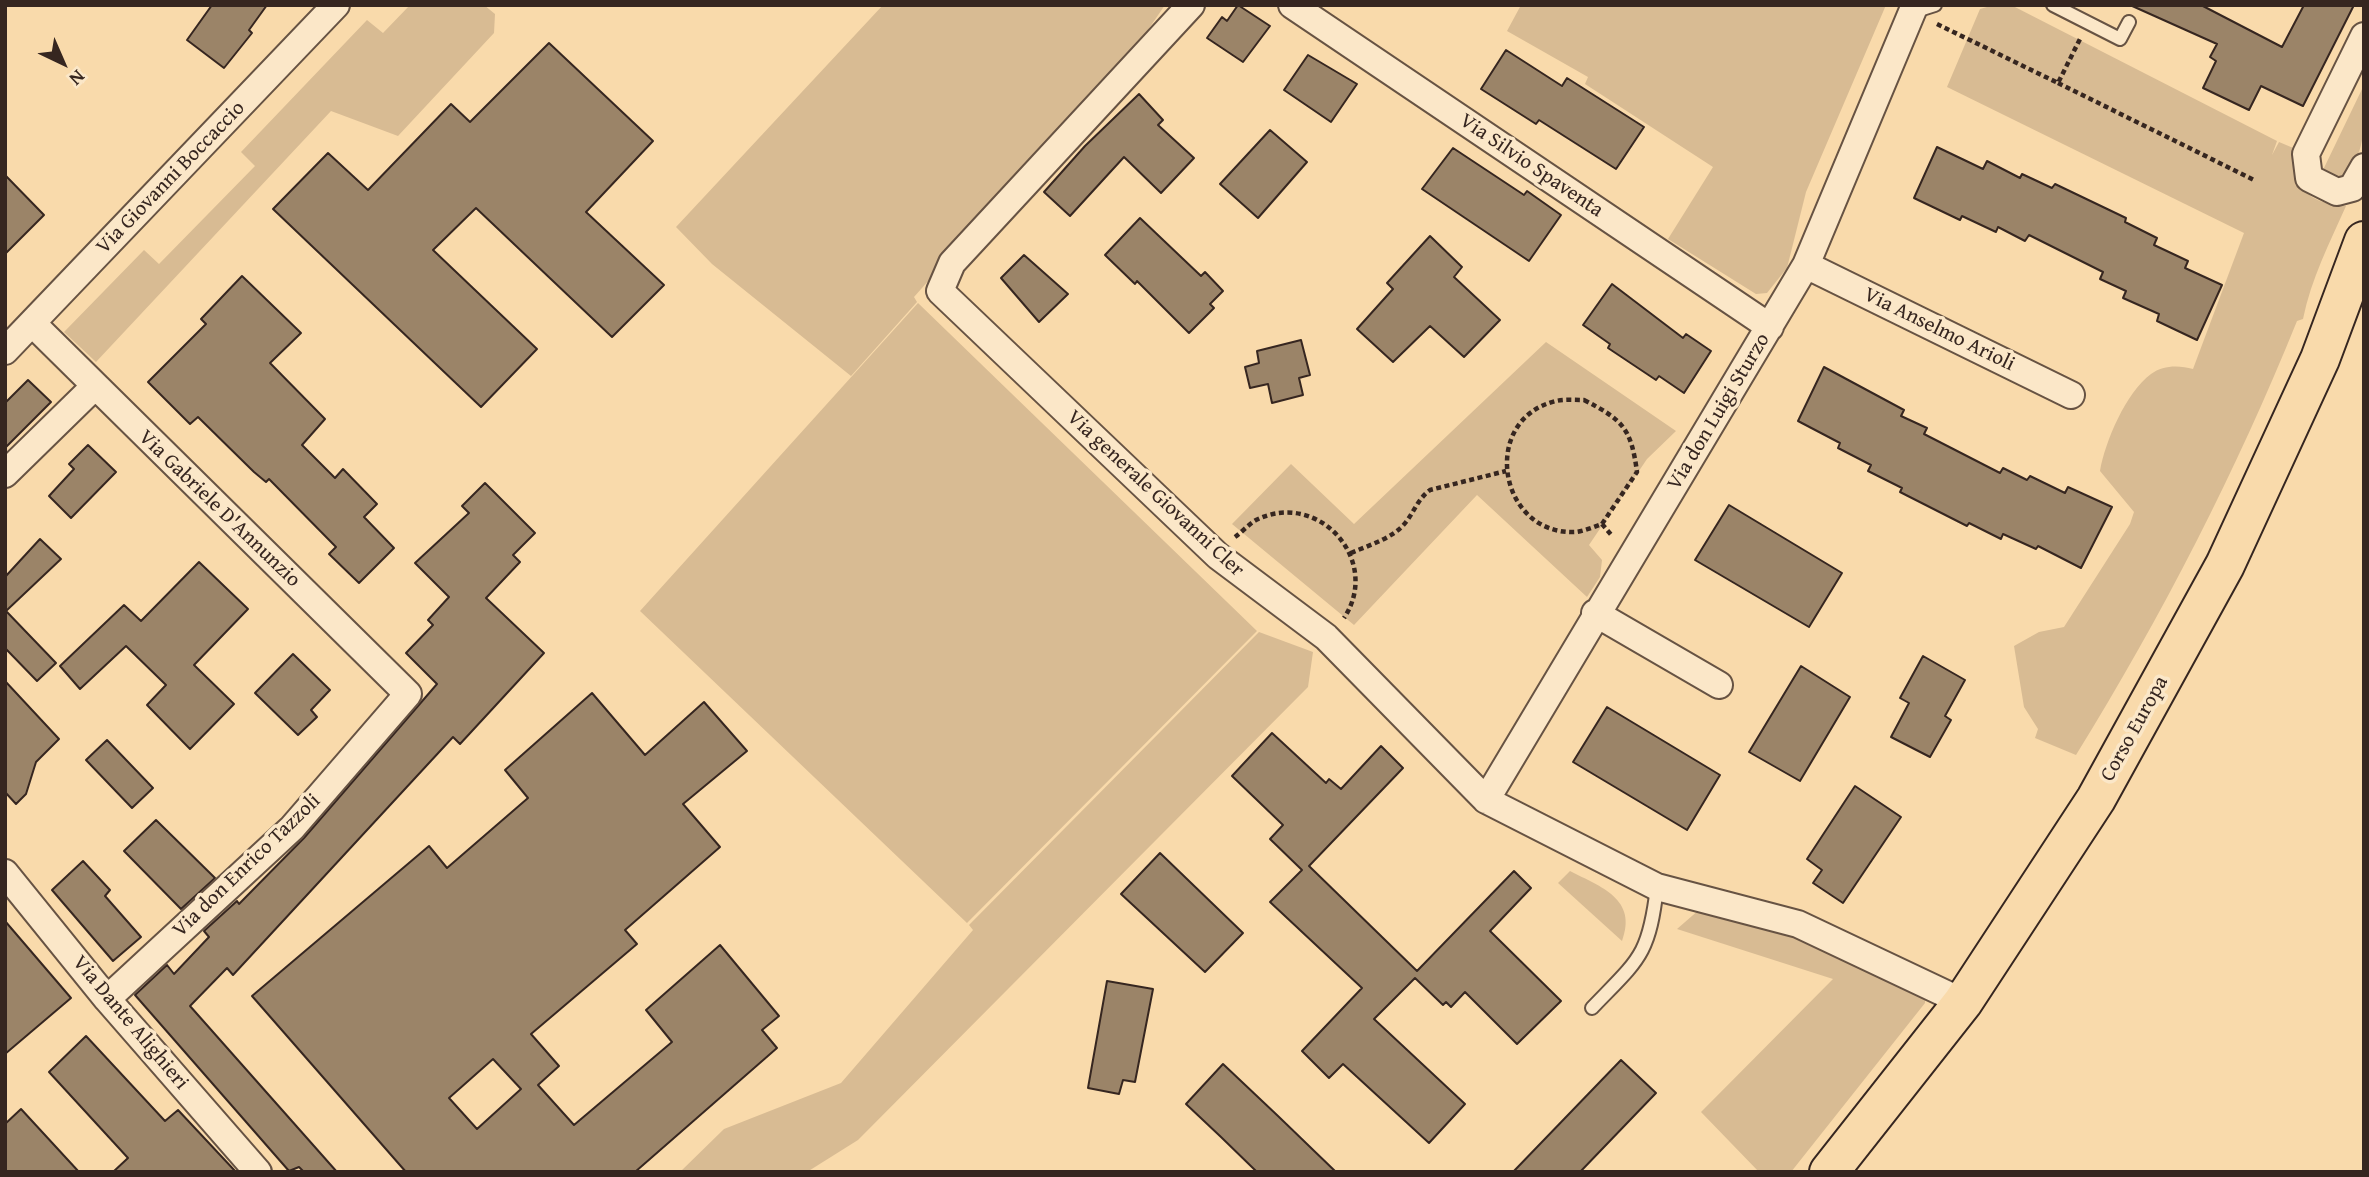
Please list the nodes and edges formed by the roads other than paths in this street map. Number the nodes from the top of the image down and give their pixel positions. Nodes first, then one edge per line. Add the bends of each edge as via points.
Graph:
1 (336, 5) edge
2 (1191, 5) edge
3 (1292, 5) edge
4 (2053, 5) edge
5 (1921, 7) edge
6 (2129, 22) dead end
7 (2364, 36) edge
8 (2364, 167) edge
9 (2364, 241) edge
10 (1806, 265) junction
11 (32, 323) junction
12 (1770, 327) junction
13 (5, 351) edge
14 (94, 387) junction
15 (2071, 395) dead end
16 (5, 474) edge
17 (1595, 613) junction
18 (1719, 685) dead end
19 (408, 694) joint
20 (1486, 800) junction
21 (5, 874) edge
22 (1657, 887) junction
23 (107, 999) junction
24 (1963, 1002) junction
25 (1592, 1008) dead end
26 (258, 1172) edge
27 (1829, 1172) edge

1 - 11 street, Via Giovanni Boccaccio
2 - 20 street, Via generale Giovanni Cler via 952,263 940,292 1217,556 1326,637
3 - 12 street, Via Silvio Spaventa
4 - 6 lane via 2120,39
5 - 10 street, Via don Luigi Sturzo
7 - 8 street via 2306,154 2309,178 2337,192 2352,188
9 - 24 main road, Corso Europa via 2320,359 2225,565 2096,799
10 - 12 street, Via don Luigi Sturzo
10 - 15 street, Via Anselmo Arioli
11 - 13 street, Via Giovanni Boccaccio
11 - 14 street, Via Gabriele D'Annunzio
12 - 17 street, Via don Luigi Sturzo
14 - 16 street
14 - 19 street, Via Gabriele D'Annunzio
17 - 18 street
17 - 20 street, Via don Luigi Sturzo
19 - 23 street, Via don Enrico Tazzoli via 292,828
20 - 22 street, Via generale Giovanni Cler
21 - 23 street, Via Dante Alighieri
22 - 24 street, Via generale Giovanni Cler via 1798,924
22 - 25 lane via 1653,923 1641,957
23 - 26 street, Via Dante Alighieri
24 - 27 main road, Corso Europa

